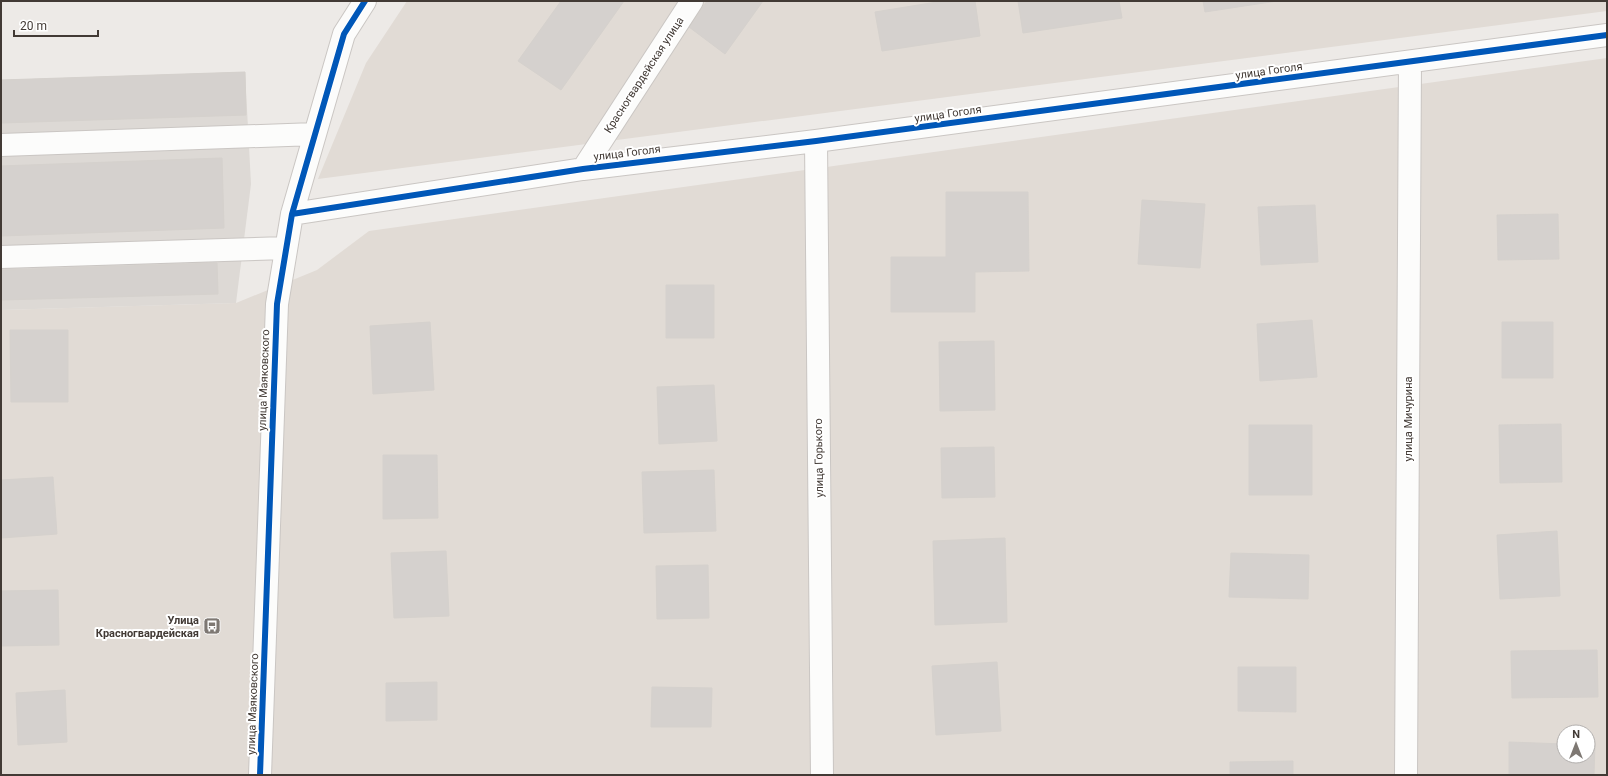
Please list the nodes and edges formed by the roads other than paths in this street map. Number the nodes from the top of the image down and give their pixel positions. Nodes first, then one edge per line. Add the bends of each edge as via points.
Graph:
1 (365, 1) edge
2 (692, 1) edge
3 (1607, 35) edge
4 (1410, 62) junction
5 (315, 134) junction
6 (816, 141) junction
7 (1, 145) edge
8 (583, 168) junction
9 (292, 214) junction
10 (286, 248) junction
11 (1, 257) edge
12 (260, 775) edge
13 (822, 775) edge
14 (1406, 775) edge

1 - 5 street, улица Маяковского via 344,34
2 - 8 street, Красногвардейская улица
3 - 4 street, улица Гоголя
4 - 6 street, улица Гоголя
4 - 14 street, улица Мичурина
5 - 7 street
5 - 9 street, улица Маяковского
6 - 8 street, улица Гоголя
6 - 13 street, улица Горького
8 - 9 street, улица Гоголя
9 - 10 street, улица Маяковского
10 - 11 street
10 - 12 street, улица Маяковского via 277,304

